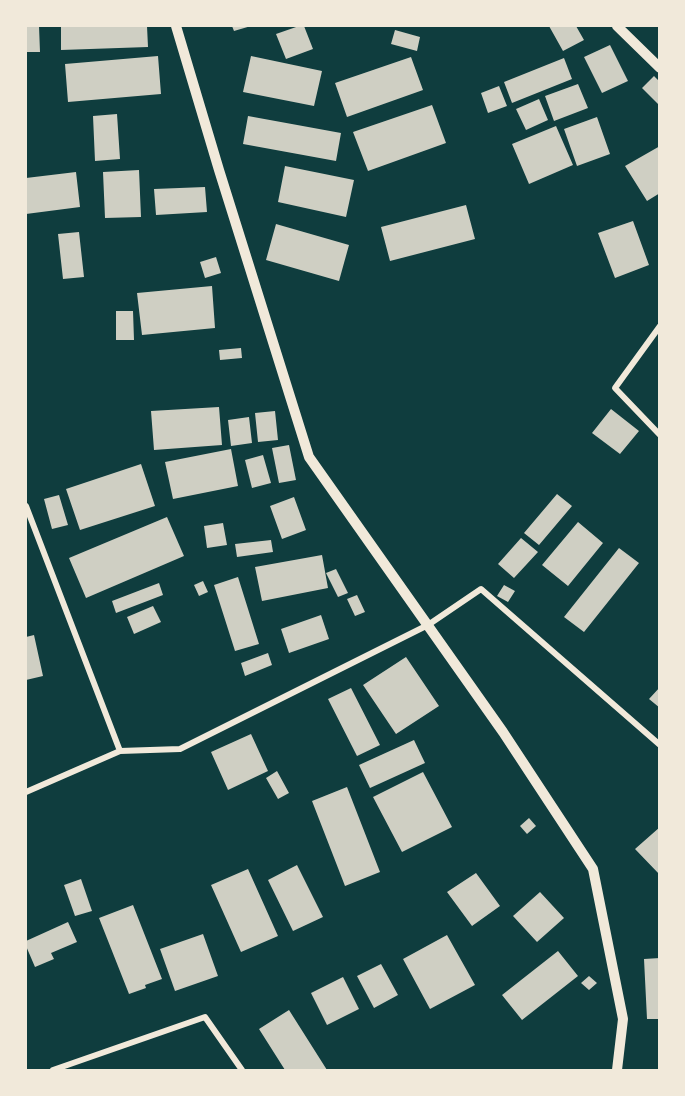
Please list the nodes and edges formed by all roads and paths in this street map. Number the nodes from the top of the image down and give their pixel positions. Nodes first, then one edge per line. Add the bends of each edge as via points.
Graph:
1 (176, 26) edge
2 (617, 26) edge
3 (660, 68) edge
4 (660, 326) edge
5 (660, 435) edge
6 (26, 506) edge
7 (428, 625) junction
8 (660, 745) edge
9 (120, 752) junction
10 (26, 792) edge
11 (53, 1071) edge
12 (242, 1071) edge
13 (617, 1071) edge

1 - 7 street via 309,457
2 - 3 street
4 - 5 street via 615,388
6 - 9 street
7 - 8 street via 481,589
7 - 9 street via 180,749
7 - 13 street via 593,869 622,1019
9 - 10 street
11 - 12 street via 205,1017

